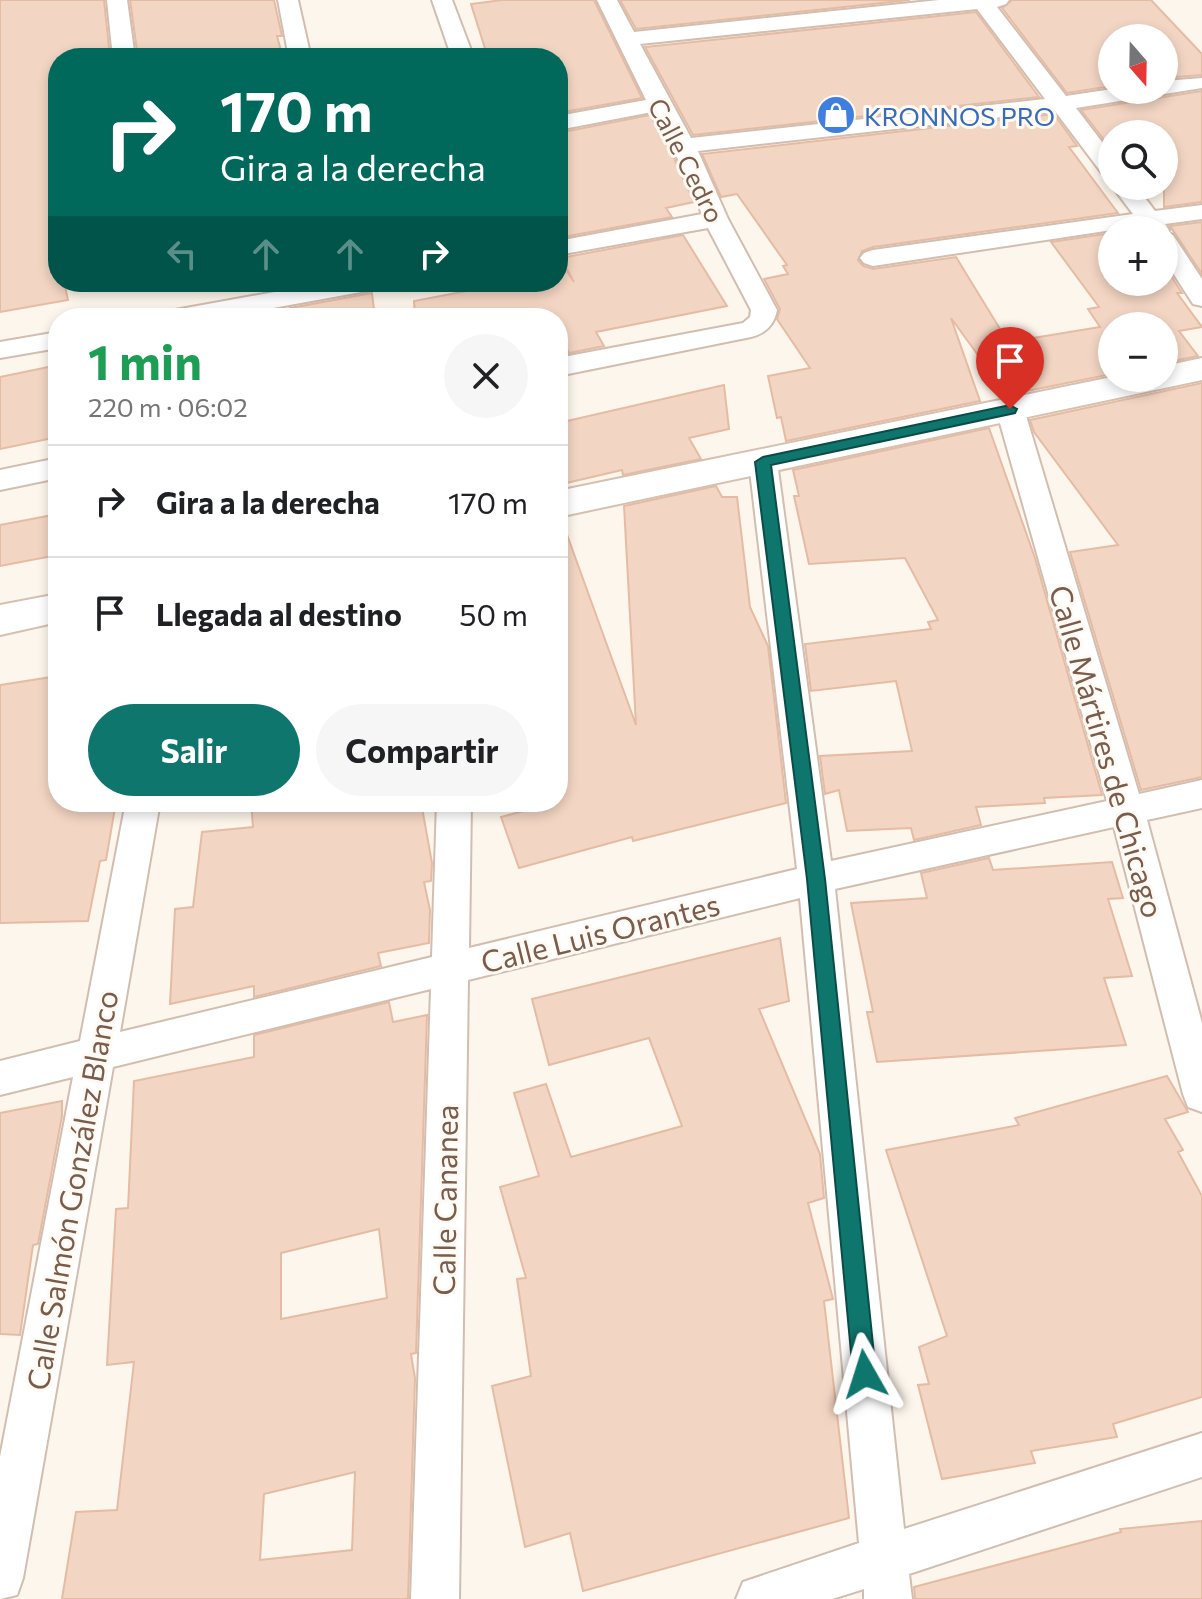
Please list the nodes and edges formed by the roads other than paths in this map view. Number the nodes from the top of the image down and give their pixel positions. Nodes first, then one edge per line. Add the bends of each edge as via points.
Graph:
1 (117, 0) edge
2 (288, 0) edge
3 (442, 0) edge
4 (607, 0) edge
5 (987, 1) edge
6 (626, 39) junction
7 (123, 48) edge
8 (298, 48) edge
9 (459, 48) edge
10 (1195, 83) dead end
11 (1178, 86) edge
12 (1098, 98) edge
13 (659, 104) junction
14 (1060, 104) junction
15 (568, 121) edge
16 (684, 146) junction
17 (1098, 153) edge
18 (1202, 212) edge
19 (716, 219) junction
20 (1178, 222) edge
21 (1098, 237) edge
22 (568, 246) edge
23 (873, 258) dead end
24 (1178, 262) edge
25 (317, 292) edge
26 (1202, 298) edge
27 (230, 308) edge
28 (48, 342) edge
29 (0, 350) edge
30 (568, 365) edge
31 (1202, 369) edge
32 (1178, 374) edge
33 (1098, 390) edge
34 (1010, 409) junction
35 (763, 462) junction
36 (48, 470) edge
37 (0, 480) edge
38 (568, 502) edge
39 (48, 610) edge
40 (0, 620) edge
41 (1202, 794) edge
42 (1127, 810) junction
43 (141, 812) edge
44 (454, 812) edge
45 (816, 879) junction
46 (450, 968) junction
47 (96, 1054) junction
48 (0, 1078) edge
49 (1202, 1094) edge
50 (1202, 1455) edge
51 (0, 1578) edge
52 (885, 1579) edge
53 (435, 1599) edge
54 (760, 1599) edge

1 - 7 street
2 - 8 street
3 - 9 street
4 - 6 street, Calle Cedro
5 - 6 street
5 - 14 street
6 - 13 street, Calle Cedro
10 - 11 street
12 - 14 street
13 - 15 street
13 - 16 street, Calle Cedro
14 - 16 street
14 - 17 street
16 - 19 street, Calle Cedro
18 - 20 street
19 - 22 street
19 - 30 street, Calle Cedro via 764,310 762,320 751,329
21 - 23 street
24 - 26 street
25 - 27 street
28 - 29 street
31 - 32 street
33 - 34 street
34 - 35 street
34 - 42 street, Calle Mártires de Chicago
35 - 38 street
35 - 45 street
36 - 37 street
39 - 40 street
41 - 42 street, Calle Luis Orantes
42 - 45 street, Calle Luis Orantes
42 - 49 street, Calle Mártires de Chicago
43 - 47 street, Calle Salmón González Blanco
44 - 46 street, Calle Cananea
45 - 46 street, Calle Luis Orantes
45 - 52 street
46 - 47 street, Calle Luis Orantes
46 - 53 street, Calle Cananea
47 - 48 street, Calle Luis Orantes
47 - 51 street, Calle Salmón González Blanco
50 - 52 street
52 - 54 street

